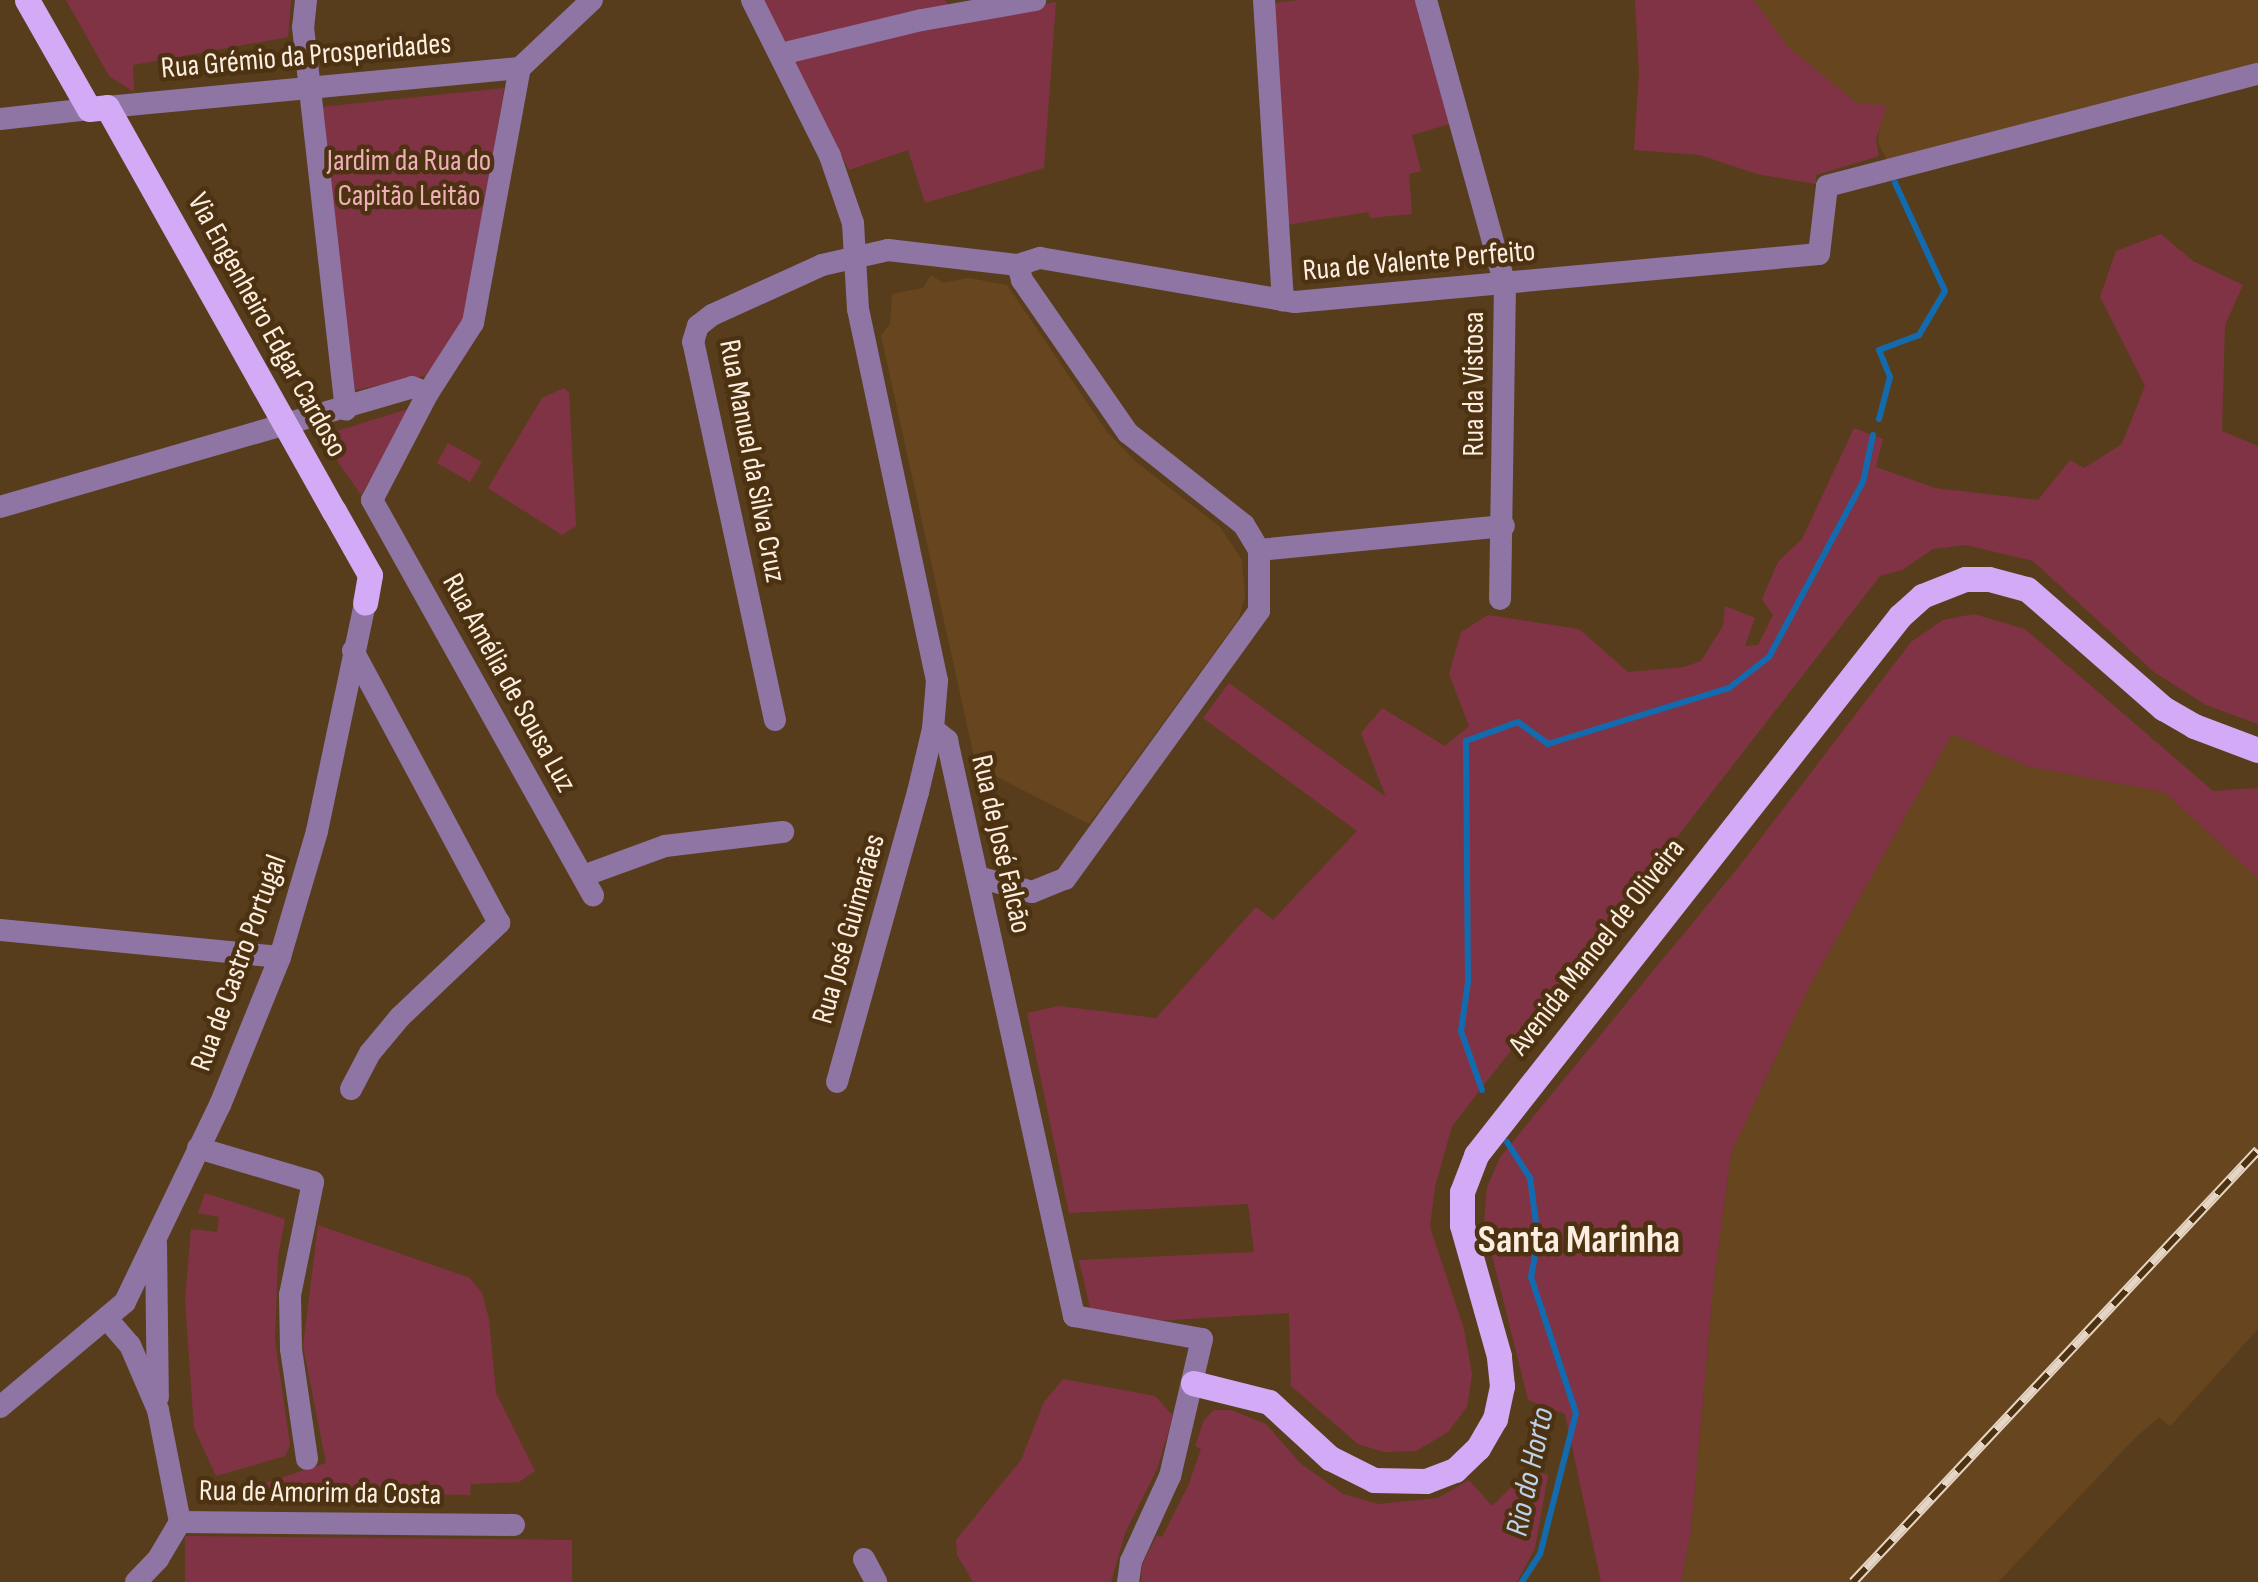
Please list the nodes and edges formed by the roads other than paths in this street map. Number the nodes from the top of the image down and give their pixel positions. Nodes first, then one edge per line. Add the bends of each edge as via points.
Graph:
1 (27, 0) edge
2 (306, 0) edge
3 (592, 0) edge
4 (752, 0) edge
5 (1035, 0) edge
6 (1264, 0) edge
7 (1426, 0) edge
8 (781, 54) junction
9 (516, 69) junction
10 (2258, 74) edge
11 (309, 88) junction
12 (98, 108) junction
13 (0, 119) edge
14 (856, 257) junction
15 (1018, 265) junction
16 (1505, 284) junction
17 (1283, 300) junction
18 (428, 393) junction
19 (346, 410) junction
20 (286, 425) junction
21 (372, 500) junction
22 (0, 507) edge
23 (334, 511) junction
24 (1504, 526) junction
25 (1258, 550) junction
26 (1500, 600) dead end
27 (365, 603) joint
28 (353, 651) junction
29 (775, 720) dead end
30 (933, 729) junction
31 (2258, 750) edge
32 (959, 790) junction
33 (918, 792) junction
34 (783, 832) dead end
35 (978, 877) junction
36 (0, 930) edge
37 (280, 958) junction
38 (837, 1082) dead end
39 (351, 1088) dead end
40 (198, 1148) junction
41 (156, 1241) junction
42 (125, 1302) junction
43 (158, 1317) junction
44 (108, 1320) junction
45 (1193, 1384) junction
46 (0, 1407) edge
47 (158, 1410) junction
48 (306, 1459) dead end
49 (180, 1522) junction
50 (514, 1525) dead end
51 (864, 1559) dead end
52 (136, 1582) edge
53 (876, 1582) edge
54 (1128, 1582) edge

1 - 12 main road, Via Engenheiro Edgar Cardoso
2 - 11 street
3 - 9 street
4 - 8 street, Rua de José Falcão
5 - 8 street
6 - 17 street
7 - 16 street, Rua da Vistosa
8 - 14 street, Rua de José Falcão via 830,156 853,223
9 - 11 street, Rua Grémio da Prosperidades
9 - 18 street via 472,323
10 - 16 street, Rua de Valente Perfeito via 1827,186 1819,254
11 - 12 street, Rua Grémio da Prosperidades
11 - 19 street
12 - 13 street, Rua Grémio da Prosperidades
12 - 20 main road, Via Engenheiro Edgar Cardoso
14 - 15 street, Rua de Valente Perfeito via 888,250
14 - 29 street, Rua Manuel da Silva Cruz via 822,265 712,315 692,342
14 - 30 street, Rua de José Falcão via 858,308 937,681
15 - 17 street, Rua de Valente Perfeito via 1040,258
15 - 25 street via 1128,432 1244,525
16 - 17 street, Rua de Valente Perfeito
16 - 24 street, Rua da Vistosa
18 - 19 street via 412,388
18 - 21 street
19 - 20 street
20 - 22 street
20 - 23 main road, Via Engenheiro Edgar Cardoso
21 - 23 street
21 - 34 street, Rua Amélia de Sousa Luz via 588,886 665,846
23 - 27 main road, Via Engenheiro Edgar Cardoso via 370,575
24 - 25 street
24 - 26 street, Rua da Vistosa
25 - 35 street via 1259,611 1065,879 1032,892
27 - 28 street, Rua de Castro Portugal
28 - 37 street, Rua de Castro Portugal via 317,831
28 - 39 street via 499,923 400,1017
30 - 32 street, Rua de José Falcão via 947,740
30 - 33 street, Rua José Guimarães
31 - 45 main road, Avenida Manoel de Oliveira via 2163,708 2027,590 1965,579 1922,596 1476,1155 1462,1192 1462,1224 1502,1386 1495,1418 1478,1448 1455,1470 1426,1481 1374,1480 1330,1458 1269,1402
32 - 33 street via 937,785
32 - 35 street, Rua de José Falcão
33 - 38 street, Rua José Guimarães
35 - 45 street, Rua de José Falcão via 1074,1316 1202,1339
36 - 37 street
37 - 40 street, Rua de Castro Portugal
40 - 41 street, Rua de Castro Portugal
40 - 48 street via 312,1182 290,1295
41 - 42 street, Rua de Castro Portugal
41 - 43 street, Rua de Amorim da Costa
42 - 43 street
42 - 44 street, Rua de Castro Portugal
43 - 47 street, Rua de Amorim da Costa
44 - 46 street, Rua de Castro Portugal
44 - 47 street, Rua de Amorim da Costa via 130,1345
45 - 54 street via 1170,1476
47 - 49 street, Rua de Amorim da Costa
49 - 50 street, Rua de Amorim da Costa
49 - 52 street
51 - 53 street

